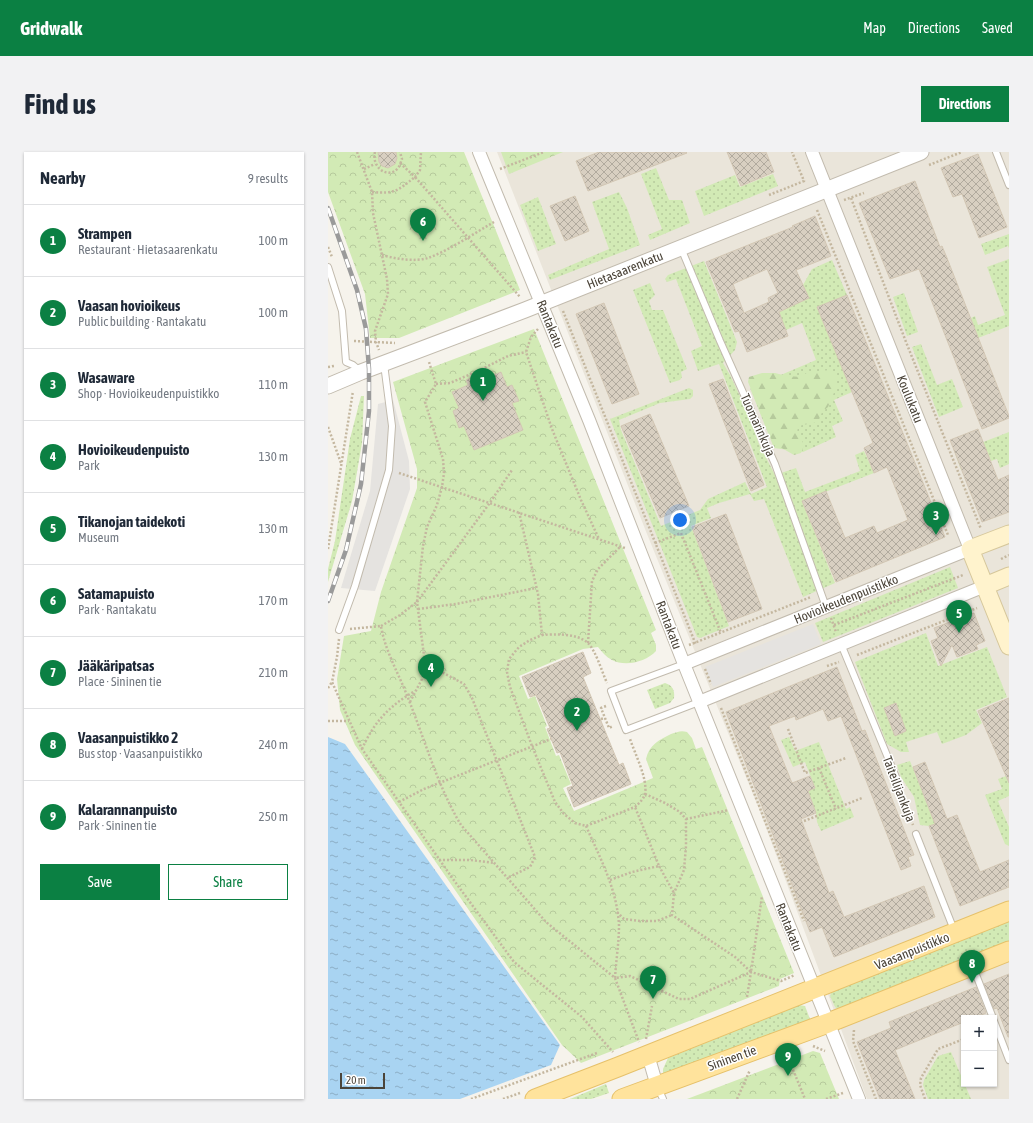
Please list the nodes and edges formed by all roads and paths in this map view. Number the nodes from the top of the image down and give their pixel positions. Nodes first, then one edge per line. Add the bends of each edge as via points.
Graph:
1 (356, 152) edge
2 (375, 152) edge
3 (400, 152) edge
4 (421, 152) edge
5 (479, 152) edge
6 (544, 152) edge
7 (792, 152) edge
8 (812, 152) edge
9 (921, 152) edge
10 (996, 152) edge
11 (400, 162) junction
12 (375, 164) junction
13 (364, 169) junction
14 (488, 174) junction
15 (415, 177) junction
16 (1009, 185) edge
17 (826, 190) junction
18 (372, 192) junction
19 (764, 197) dead end
20 (852, 197) dead end
21 (817, 210) dead end
22 (494, 222) dead end
23 (467, 237) junction
24 (681, 248) junction
25 (382, 255) junction
26 (328, 267) edge
27 (535, 290) junction
28 (520, 296) junction
29 (513, 299) dead end
30 (541, 304) junction
31 (525, 310) junction
32 (563, 312) dead end
33 (538, 329) dead end
34 (351, 340) dead end
35 (376, 342) junction
36 (398, 342) dead end
37 (526, 352) junction
38 (429, 362) dead end
39 (384, 364) junction
40 (361, 372) junction
41 (436, 384) junction
42 (328, 386) edge
43 (353, 390) dead end
44 (328, 427) edge
45 (342, 463) junction
46 (389, 470) junction
47 (512, 470) dead end
48 (442, 487) junction
49 (490, 504) junction
50 (519, 512) junction
51 (988, 527) dead end
52 (1009, 534) edge
53 (948, 535) dead end
54 (599, 540) junction
55 (655, 543) junction
56 (620, 546) junction
57 (626, 548) dead end
58 (328, 549) edge
59 (970, 549) junction
60 (639, 550) junction
61 (1009, 556) edge
62 (1001, 559) dead end
63 (963, 575) dead end
64 (1009, 576) edge
65 (985, 586) junction
66 (536, 588) junction
67 (417, 602) junction
68 (826, 607) junction
69 (418, 609) junction
70 (834, 625) junction
71 (381, 626) junction
72 (339, 630) junction
73 (720, 633) dead end
74 (542, 635) junction
75 (588, 643) junction
76 (841, 644) junction
77 (1009, 646) edge
78 (701, 657) junction
79 (425, 663) junction
80 (684, 664) junction
81 (332, 682) junction
82 (328, 688) edge
83 (416, 690) junction
84 (611, 691) junction
85 (407, 695) junction
86 (716, 695) junction
87 (699, 702) junction
88 (410, 703) junction
89 (611, 704) dead end
90 (605, 718) junction
91 (600, 719) dead end
92 (328, 721) edge
93 (349, 721) junction
94 (619, 724) dead end
95 (788, 729) dead end
96 (626, 730) junction
97 (552, 739) dead end
98 (532, 746) junction
99 (362, 749) junction
100 (846, 758) dead end
101 (496, 760) junction
102 (819, 768) junction
103 (440, 782) junction
104 (898, 782) joint
105 (645, 794) junction
106 (862, 798) dead end
107 (399, 802) junction
108 (635, 806) junction
109 (836, 809) junction
110 (730, 810) dead end
111 (686, 819) junction
112 (804, 821) dead end
113 (586, 826) junction
114 (916, 834) joint
115 (439, 860) junction
116 (494, 863) junction
117 (659, 866) junction
118 (507, 878) junction
119 (610, 880) junction
120 (763, 891) dead end
121 (674, 893) junction
122 (1009, 911) edge
123 (617, 912) junction
124 (672, 915) junction
125 (804, 924) dead end
126 (956, 933) junction
127 (1009, 951) edge
128 (972, 966) junction
129 (751, 972) junction
130 (615, 978) junction
131 (782, 981) dead end
132 (814, 988) junction
133 (746, 1002) dead end
134 (652, 1006) dead end
135 (992, 1015) edge
136 (828, 1023) junction
137 (997, 1029) edge
138 (854, 1030) dead end
139 (961, 1040) edge
140 (645, 1047) junction
141 (597, 1053) dead end
142 (787, 1054) dead end
143 (1009, 1060) edge
144 (618, 1067) junction
145 (751, 1068) dead end
146 (660, 1092) edge
147 (471, 1099) edge
148 (535, 1099) edge
149 (622, 1099) edge
150 (737, 1099) edge
151 (805, 1099) edge
152 (859, 1099) edge
153 (876, 1099) edge
154 (925, 1099) edge

1 - 13 path
2 - 12 path
3 - 11 path
4 - 15 path via 420,170
5 - 14 street, Rantakatu
6 - 14 path
7 - 19 path via 804,181
8 - 17 street, Koulukatu
9 - 17 street, Hietasaarenkatu
10 - 16 lane
11 - 12 path via 398,168 386,172
11 - 15 path
12 - 13 path
13 - 18 path
14 - 27 street, Rantakatu
15 - 18 path via 399,190 386,193
15 - 23 path
17 - 24 street, Hietasaarenkatu
17 - 59 street, Koulukatu
18 - 25 path via 373,213
20 - 51 path via 909,349 982,529
21 - 53 path
22 - 23 path
23 - 25 path via 427,258 405,260
23 - 28 path
24 - 30 street, Hietasaarenkatu
24 - 68 lane, Tuomarinkuja via 776,464
25 - 35 path via 388,294 375,331
26 - 40 lane via 342,312 346,362
27 - 28 path
27 - 30 street, Rantakatu
28 - 29 path
28 - 31 path
30 - 31 street, Hietasaarenkatu
30 - 60 street, Rantakatu
31 - 39 street, Hietasaarenkatu
32 - 55 path
33 - 37 path via 531,337
34 - 35 path
35 - 36 path
35 - 39 path
37 - 41 path via 508,356 450,383
37 - 54 path via 552,429
38 - 41 path
39 - 40 street, Hietasaarenkatu
39 - 46 lane via 392,426
40 - 42 street, Hietasaarenkatu
41 - 48 path via 425,402 444,464
43 - 45 path
44 - 45 path
45 - 58 path
46 - 48 path
46 - 72 lane via 355,586
47 - 49 path
48 - 49 path
48 - 67 path via 423,546
49 - 50 path
49 - 67 path
50 - 54 path
50 - 66 path
52 - 59 main road, Hovioikeudenpuistikko
54 - 56 path
55 - 60 path
55 - 73 path via 681,533
55 - 78 path
56 - 57 path
56 - 75 path via 598,568 592,581
59 - 65 main road, Koulukatu
59 - 68 street, Hovioikeudenpuistikko
60 - 80 street, Rantakatu
61 - 62 path
63 - 70 path
64 - 65 main road
65 - 76 street
65 - 77 main road, Koulukatu
66 - 69 path
66 - 74 path
67 - 69 path
67 - 71 path
68 - 70 path
68 - 78 street, Hovioikeudenpuistikko
69 - 79 path
70 - 76 path
71 - 72 path
71 - 85 path via 383,640
72 - 81 path
74 - 75 path via 568,636
74 - 98 path via 519,647 509,659 506,672
75 - 84 path
76 - 86 street
76 - 104 lane, Taiteilijankuja
78 - 80 street, Hovioikeudenpuistikko
78 - 86 path
79 - 83 path via 425,671
79 - 101 path via 464,684
80 - 84 lane
80 - 87 street, Rantakatu
81 - 82 path
81 - 93 path
83 - 85 path
83 - 88 path
84 - 96 lane
85 - 88 path
85 - 99 path via 387,710 370,732
86 - 87 street
86 - 125 path
87 - 96 lane
87 - 132 street, Rantakatu
88 - 103 path
89 - 90 path via 601,708
90 - 91 path
90 - 94 path via 609,728
92 - 93 path
93 - 99 path
95 - 102 path via 805,774
96 - 105 path via 643,776
97 - 98 path
98 - 101 path
98 - 113 path via 554,802 575,823
99 - 107 path
100 - 102 path
101 - 103 path
101 - 118 path via 534,857 530,867
102 - 109 path
103 - 107 path
103 - 116 path via 461,825
104 - 114 path, Taiteilijankuja
105 - 108 path
105 - 111 path via 665,802
106 - 109 path
107 - 115 path
108 - 113 path
108 - 117 path
109 - 112 path
110 - 111 path
111 - 121 path via 684,870
113 - 119 path
114 - 126 lane, Taiteilijankuja
115 - 116 path
115 - 144 path via 514,962 582,1017 614,1054
116 - 118 path
117 - 119 path
117 - 121 path
118 - 130 path via 546,922
119 - 123 path
120 - 129 path
121 - 124 path
122 - 126 main road, Vaasanpuistikko
123 - 124 path via 624,918 640,921 657,921
123 - 130 path via 619,926
124 - 129 path via 735,957
126 - 132 main road, Vaasanpuistikko
127 - 128 main road
128 - 135 lane
128 - 136 main road
129 - 130 path via 690,999 679,999 630,976
129 - 131 path
129 - 133 path
130 - 140 path
132 - 136 street, Rantakatu
132 - 140 main road
134 - 140 path
136 - 146 main road, Sininen tie
136 - 152 street, Rantakatu
137 - 143 lane
138 - 153 path via 853,1041
139 - 154 path via 938,1049 920,1078
140 - 144 main road
140 - 146 street
141 - 147 path
142 - 151 path
144 - 148 main road
145 - 150 path
146 - 149 main road, Sininen tie

